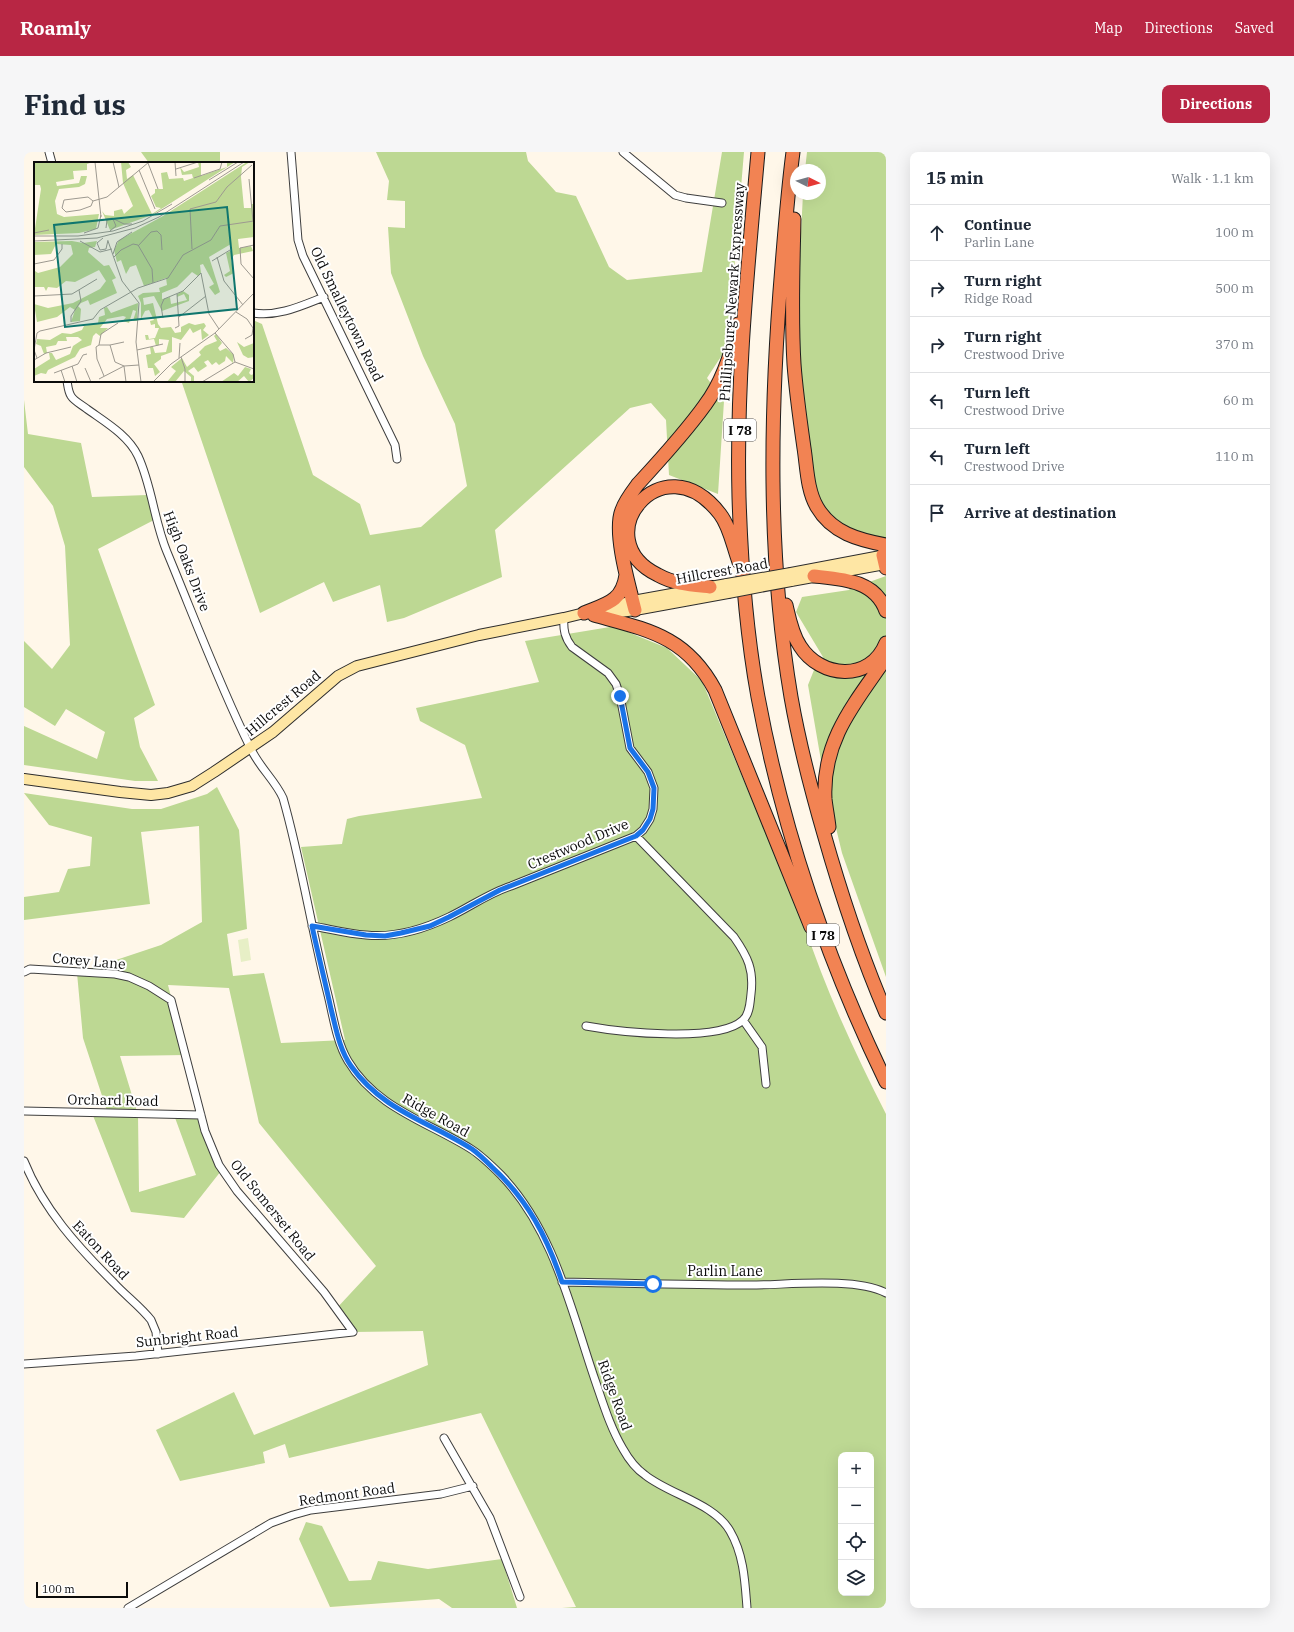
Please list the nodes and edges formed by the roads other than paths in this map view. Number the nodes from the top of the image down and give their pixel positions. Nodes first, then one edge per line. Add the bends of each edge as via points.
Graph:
1 (49, 152) edge
2 (291, 152) edge
3 (623, 152) edge
4 (758, 152) edge
5 (794, 152) edge
6 (52, 162) edge
7 (722, 203) dead end
8 (746, 283) junction
9 (324, 297) junction
10 (254, 313) edge
11 (67, 382) edge
12 (397, 459) dead end
13 (885, 559) edge
14 (776, 564) junction
15 (627, 574) junction
16 (814, 576) junction
17 (744, 577) junction
18 (791, 577) junction
19 (710, 587) junction
20 (727, 589) junction
21 (634, 606) junction
22 (886, 611) edge
23 (589, 614) junction
24 (564, 618) junction
25 (886, 644) edge
26 (886, 658) edge
27 (250, 748) junction
28 (24, 779) edge
29 (636, 836) junction
30 (832, 862) junction
31 (312, 926) junction
32 (24, 972) edge
33 (171, 1000) joint
34 (886, 1013) edge
35 (743, 1020) junction
36 (586, 1026) dead end
37 (886, 1082) edge
38 (766, 1084) dead end
39 (886, 1086) edge
40 (24, 1112) edge
41 (201, 1115) junction
42 (24, 1161) edge
43 (562, 1282) junction
44 (886, 1293) edge
45 (353, 1332) joint
46 (158, 1354) junction
47 (24, 1364) edge
48 (444, 1438) dead end
49 (473, 1486) junction
50 (520, 1597) dead end
51 (128, 1608) edge
52 (747, 1608) edge

1 - 6 street
2 - 9 street, Old Smalleytown Road via 298,240 303,256
3 - 7 street via 675,195
4 - 8 highway, Phillipsburg-Newark Expressway / I 78
5 - 13 highway via 794,364 810,485 817,507 825,518 837,529
5 - 14 highway, I 78 via 776,337 772,494
8 - 15 highway via 732,347 720,380 706,405 638,484 621,511 620,538
8 - 17 highway, Phillipsburg-Newark Expressway / I 78 via 740,402 739,496
9 - 10 street via 285,312
9 - 12 street, Old Smalleytown Road via 395,445
11 - 27 street, High Oaks Drive via 68,390 74,399 118,432 137,455 166,549
13 - 16 main road, Hillcrest Road
13 - 18 main road, Hillcrest Road
14 - 25 highway via 799,645 817,663 832,671 854,671 870,664
14 - 30 highway, I 78 via 791,697 809,782
15 - 21 highway
15 - 23 highway via 625,586 614,601
16 - 18 main road, Hillcrest Road
16 - 22 highway via 853,581 868,588 879,597
17 - 19 highway via 726,524 702,497 689,490 673,487 654,491 646,496 634,509 629,522 629,542 635,556 656,575 686,585
17 - 37 highway, Phillipsburg-Newark Expressway / I 78 via 758,696 787,821 812,906 832,962
18 - 20 main road, Hillcrest Road, bridge
19 - 20 main road, Hillcrest Road
19 - 21 main road, Hillcrest Road
20 - 21 main road, Hillcrest Road
21 - 23 main road, Hillcrest Road
23 - 24 main road, Hillcrest Road
23 - 39 highway via 641,628 671,641 692,657 710,680 843,1004 858,1038
24 - 27 main road, Hillcrest Road via 479,635 358,666 338,676 300,710
24 - 29 street, Crestwood Drive via 563,628 568,643 608,673 616,684 630,748 648,772 654,788 650,819
26 - 30 highway via 846,715 831,750 827,766 825,799
27 - 28 main road, Hillcrest Road via 192,786 161,794 120,792
27 - 31 street, Ridge Road via 283,798
29 - 31 street, Crestwood Drive via 500,890 422,928 372,936
29 - 35 street via 734,938 744,952 750,965 752,982 750,1006
30 - 34 highway, I 78 via 864,959
31 - 43 street, Ridge Road via 337,1032 345,1056 351,1065 363,1080 389,1103 471,1149 501,1175 524,1202 540,1227
32 - 33 street, Corey Lane via 30,969 115,974 143,983
33 - 41 street, Old Somerset Road
35 - 36 street via 721,1031 698,1034 607,1030
35 - 38 street via 762,1047
40 - 41 street, Orchard Road
41 - 45 street, Old Somerset Road via 212,1149 226,1177 324,1292
42 - 46 street, Eaton Road via 45,1203 73,1241 151,1320 156,1332
43 - 44 street, Parlin Lane via 832,1284 877,1288
43 - 52 street, Ridge Road via 609,1420 621,1446 631,1462 645,1475 700,1506 724,1523 738,1548 744,1571
45 - 46 street, Sunbright Road
46 - 47 street, Sunbright Road
48 - 49 street
49 - 50 street via 490,1518
49 - 51 street, Redmont Road via 441,1494 293,1514 271,1522

